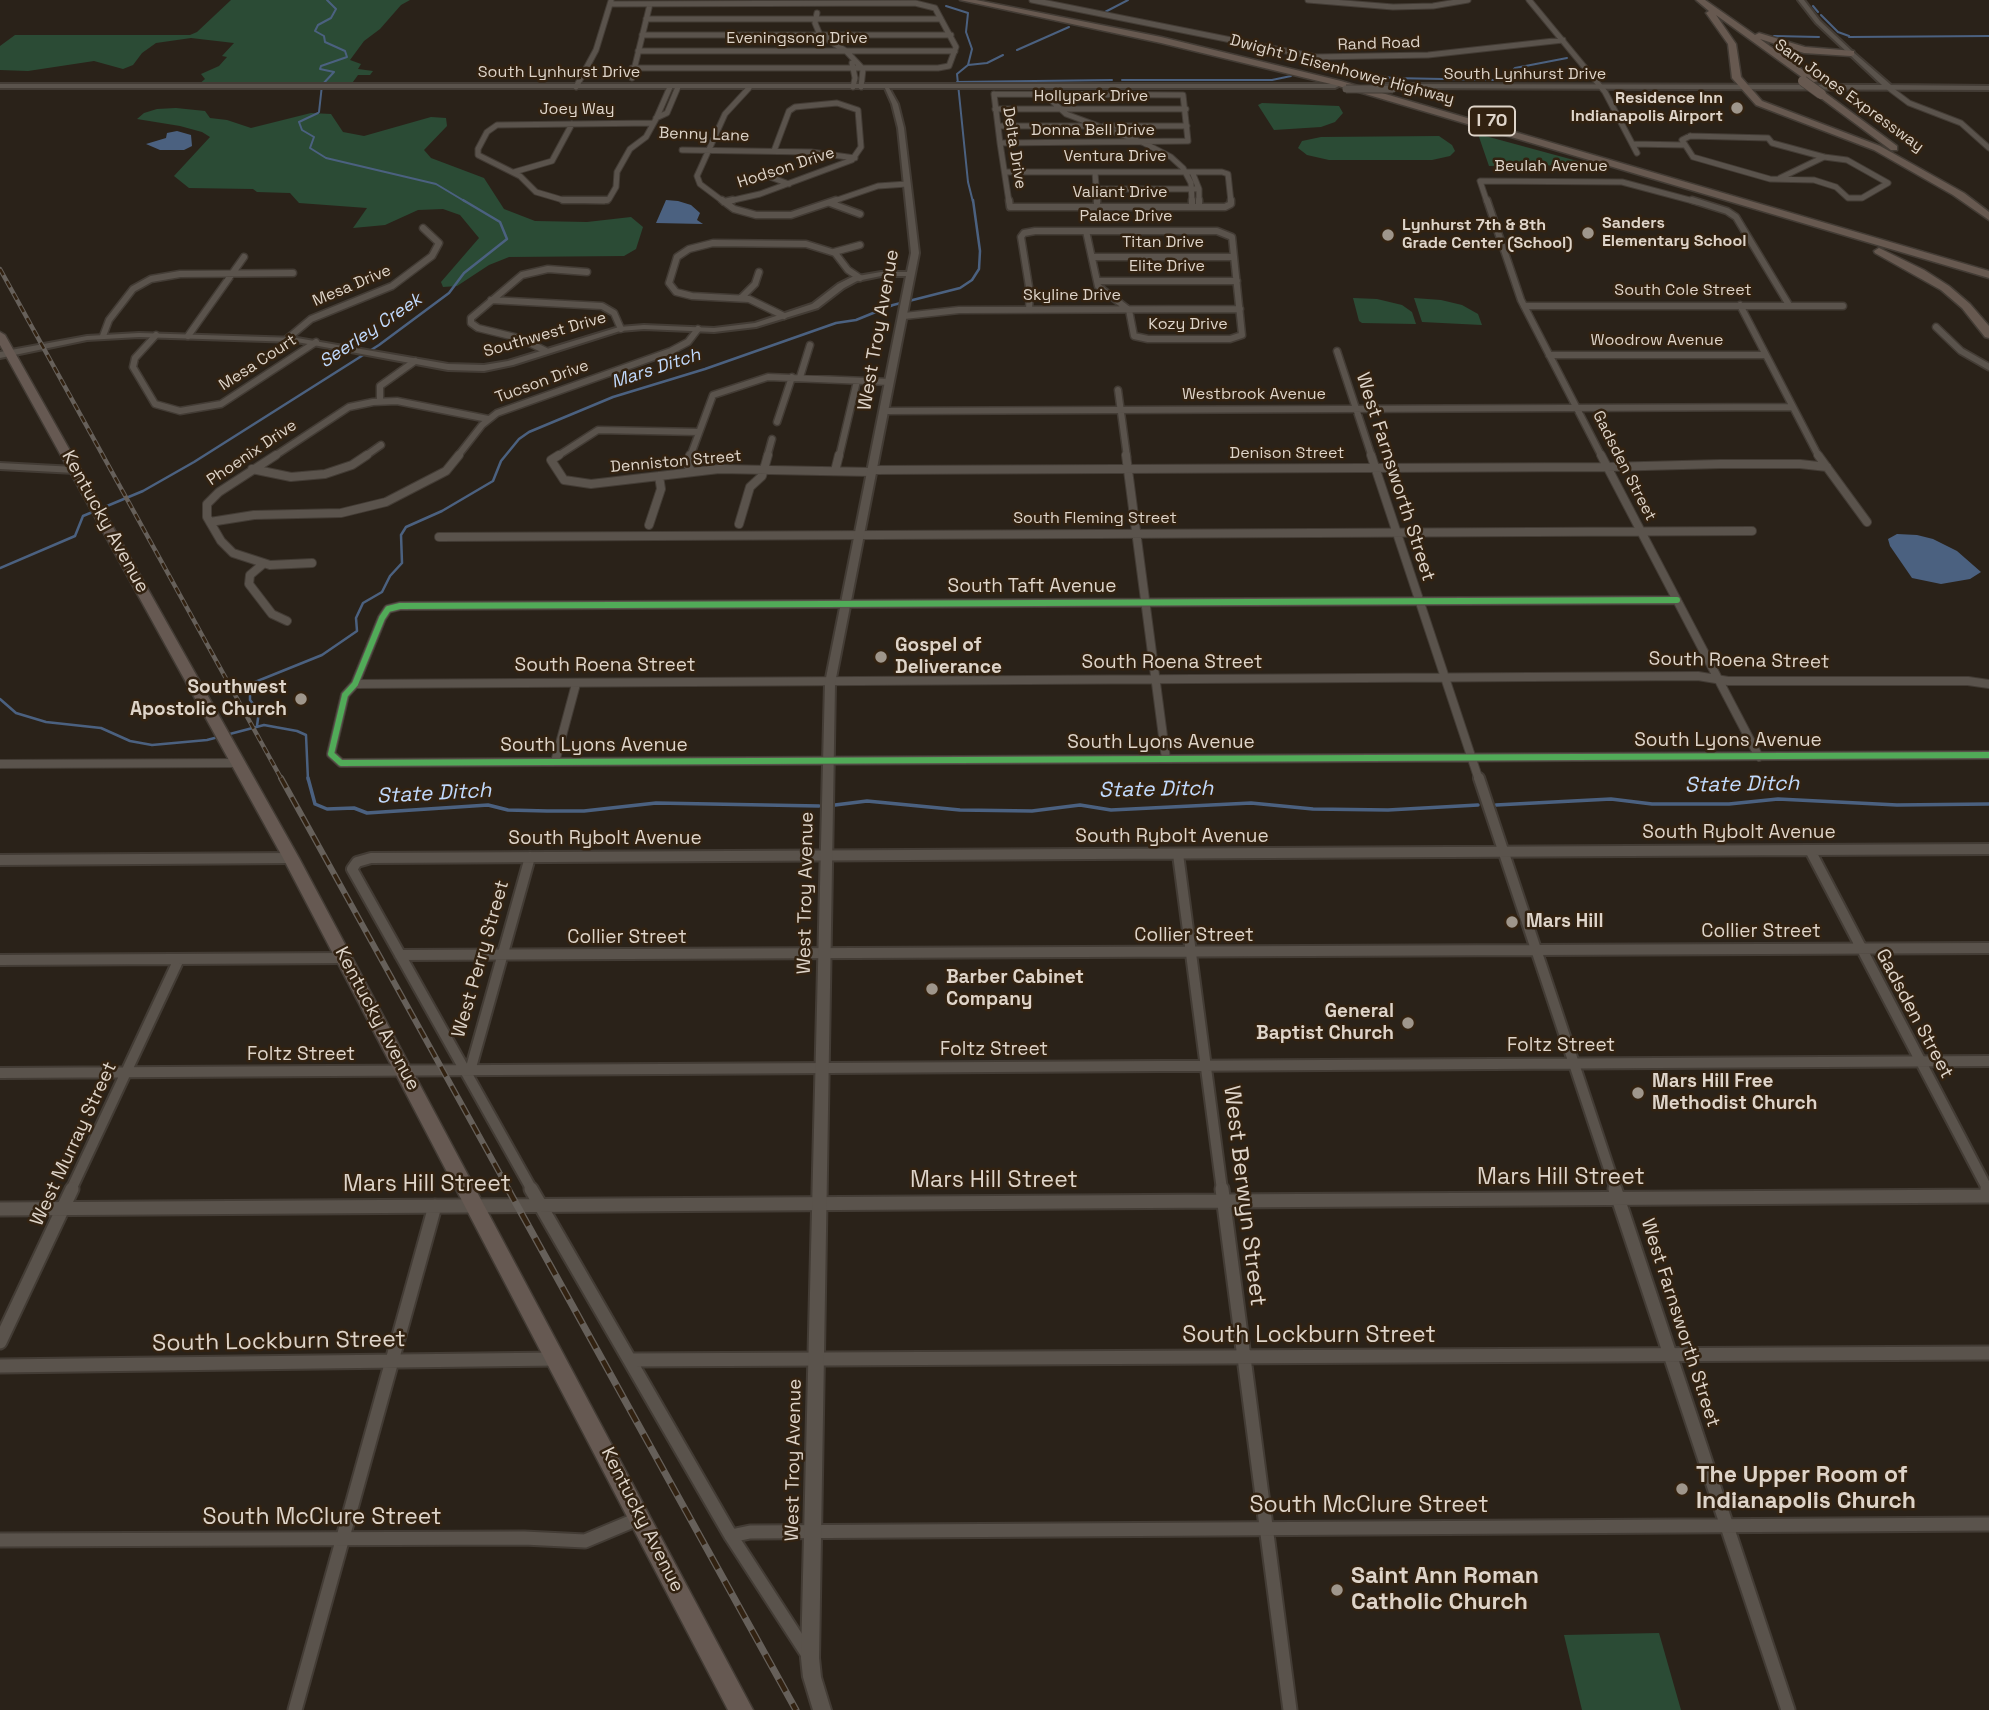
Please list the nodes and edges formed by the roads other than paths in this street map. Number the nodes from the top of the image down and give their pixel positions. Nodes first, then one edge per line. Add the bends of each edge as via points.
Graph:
1 (964, 0) edge
2 (989, 0) edge
3 (1032, 0) edge
4 (1308, 0) edge
5 (1468, 0) edge
6 (1529, 0) edge
7 (1691, 0) edge
8 (1700, 0) edge
9 (1801, 0) edge
10 (611, 2) edge
11 (650, 4) junction
12 (812, 4) junction
13 (820, 4) junction
14 (1710, 13) junction
15 (1723, 17) junction
16 (646, 19) junction
17 (808, 19) junction
18 (816, 19) junction
19 (941, 19) junction
20 (951, 34) junction
21 (642, 35) junction
22 (817, 35) junction
23 (1563, 40) junction
24 (638, 51) junction
25 (838, 51) junction
26 (846, 51) junction
27 (955, 51) junction
28 (1852, 53) junction
29 (632, 68) junction
30 (854, 69) junction
31 (863, 69) junction
32 (1877, 76) junction
33 (632, 78) dead end
34 (1737, 78) junction
35 (1808, 81) junction
36 (0, 86) edge
37 (1722, 86) junction
38 (1862, 86) junction
39 (576, 87) junction
40 (674, 87) junction
41 (857, 87) junction
42 (886, 87) junction
43 (1119, 87) junction
44 (732, 88) junction
45 (749, 88) junction
46 (1601, 88) junction
47 (1747, 88) junction
48 (1889, 88) junction
49 (1928, 88) junction
50 (1989, 88) edge
51 (1044, 90) junction
52 (1826, 94) junction
53 (739, 95) junction
54 (995, 109) junction
55 (1059, 109) junction
56 (1067, 109) junction
57 (1186, 109) junction
58 (654, 121) junction
59 (572, 124) junction
60 (998, 125) junction
61 (1096, 126) junction
62 (1104, 126) junction
63 (1187, 126) junction
64 (1632, 142) junction
65 (1000, 143) junction
66 (1144, 143) junction
67 (1152, 143) junction
68 (1684, 143) junction
69 (1989, 148) edge
70 (1906, 149) dead end
71 (682, 150) dead end
72 (709, 150) junction
73 (774, 151) junction
74 (1637, 153) dead end
75 (1824, 157) junction
76 (855, 158) junction
77 (1928, 164) dead end
78 (1624, 167) junction
79 (1188, 171) junction
80 (1005, 172) junction
81 (1095, 172) junction
82 (514, 173) junction
83 (770, 177) dead end
84 (1779, 179) junction
85 (1480, 181) joint
86 (789, 184) junction
87 (907, 184) junction
88 (1096, 189) junction
89 (1196, 189) junction
90 (1960, 195) junction
91 (724, 202) junction
92 (830, 203) junction
93 (1230, 206) joint
94 (1989, 206) edge
95 (1010, 207) joint
96 (1097, 207) junction
97 (1196, 207) junction
98 (860, 214) dead end
99 (1989, 217) edge
100 (423, 228) dead end
101 (1086, 231) junction
102 (860, 245) dead end
103 (834, 252) junction
104 (244, 257) dead end
105 (1092, 257) junction
106 (1234, 257) junction
107 (1989, 265) edge
108 (587, 272) dead end
109 (759, 272) dead end
110 (293, 273) dead end
111 (232, 274) junction
112 (912, 274) junction
113 (1989, 275) edge
114 (860, 278) junction
115 (1097, 281) junction
116 (1237, 281) junction
117 (741, 298) junction
118 (491, 300) junction
119 (1740, 305) junction
120 (1789, 305) junction
121 (1524, 306) junction
122 (1843, 306) dead end
123 (1029, 308) junction
124 (1240, 309) junction
125 (1129, 310) junction
126 (905, 312) junction
127 (784, 316) junction
128 (1936, 327) dead end
129 (621, 329) junction
130 (698, 329) junction
131 (1989, 334) edge
132 (0, 335) edge
133 (156, 335) junction
134 (103, 336) junction
135 (188, 336) junction
136 (287, 340) junction
137 (316, 342) junction
138 (810, 345) dead end
139 (546, 351) junction
140 (1337, 351) dead end
141 (5, 354) edge
142 (1549, 355) junction
143 (1766, 355) junction
144 (415, 361) junction
145 (1989, 367) edge
146 (792, 377) junction
147 (803, 377) junction
148 (890, 379) junction
149 (857, 381) junction
150 (1118, 390) dead end
151 (380, 401) junction
152 (1793, 407) junction
153 (1356, 408) junction
154 (1577, 408) junction
155 (1121, 409) junction
156 (173, 410) junction
157 (884, 411) junction
158 (164, 418) dead end
159 (488, 419) junction
160 (778, 422) dead end
161 (699, 432) junction
162 (772, 439) dead end
163 (381, 445) dead end
164 (0, 466) edge
165 (1607, 467) junction
166 (1827, 467) junction
167 (1375, 468) junction
168 (1129, 469) junction
169 (75, 470) junction
170 (252, 470) junction
171 (764, 470) junction
172 (835, 471) junction
173 (872, 471) junction
174 (692, 472) junction
175 (659, 477) junction
176 (210, 522) junction
177 (1867, 522) dead end
178 (739, 524) dead end
179 (649, 525) dead end
180 (1396, 531) junction
181 (1640, 531) junction
182 (1752, 531) dead end
183 (1137, 532) junction
184 (860, 534) junction
185 (439, 537) dead end
186 (312, 563) dead end
187 (263, 564) junction
188 (1419, 600) junction
189 (1677, 600) junction
190 (1145, 602) junction
191 (846, 604) junction
192 (287, 621) dead end
193 (1445, 678) junction
194 (1156, 680) junction
195 (1718, 680) junction
196 (830, 683) junction
197 (355, 684) junction
198 (576, 684) junction
199 (1989, 684) edge
200 (1989, 755) edge
201 (1471, 757) junction
202 (1759, 757) junction
203 (1166, 759) junction
204 (828, 761) junction
205 (555, 762) junction
206 (240, 763) junction
207 (0, 765) edge
208 (1989, 849) edge
209 (1810, 850) junction
210 (1502, 852) junction
211 (1178, 854) junction
212 (826, 856) junction
213 (530, 857) junction
214 (292, 858) junction
215 (0, 860) edge
216 (1989, 948) edge
217 (1861, 949) junction
218 (1536, 951) junction
219 (1191, 953) junction
220 (400, 955) junction
221 (500, 956) junction
222 (824, 956) junction
223 (345, 958) junction
224 (179, 959) junction
225 (0, 960) edge
226 (1919, 1061) junction
227 (1989, 1061) edge
228 (1574, 1063) junction
229 (1206, 1066) junction
230 (821, 1068) junction
231 (467, 1071) junction
232 (127, 1072) junction
233 (405, 1072) junction
234 (0, 1073) edge
235 (1989, 1195) edge
236 (1618, 1198) junction
237 (1225, 1201) junction
238 (819, 1204) junction
239 (540, 1205) junction
240 (435, 1206) junction
241 (476, 1206) junction
242 (63, 1208) junction
243 (0, 1209) edge
244 (0, 1342) edge
245 (1989, 1353) edge
246 (1670, 1355) junction
247 (1243, 1358) junction
248 (558, 1359) junction
249 (815, 1359) junction
250 (630, 1360) junction
251 (391, 1362) junction
252 (0, 1366) edge
253 (640, 1517) junction
254 (1989, 1524) edge
255 (1727, 1525) junction
256 (1265, 1528) junction
257 (812, 1531) junction
258 (731, 1536) junction
259 (342, 1539) junction
260 (0, 1540) edge
261 (810, 1658) junction
262 (295, 1710) edge
263 (741, 1710) edge
264 (822, 1710) edge
265 (1290, 1710) edge
266 (1788, 1710) edge

1 - 78 highway, Dwight D Eisenhower Highway / I 70 via 1266,65
2 - 107 highway, Dwight D Eisenhower Highway / I 70 via 1315,72
3 - 23 street, Rand Road via 1316,57 1422,56
4 - 5 street via 1385,7
6 - 23 street
7 - 14 highway, Sam Jones Expressway
8 - 15 highway, Sam Jones Expressway
9 - 28 street
10 - 11 street
10 - 39 street via 596,50
11 - 12 street
11 - 16 street
12 - 13 street
12 - 17 street
13 - 18 street
13 - 19 street via 915,4 932,7
14 - 34 highway via 1732,44
14 - 35 highway, Sam Jones Expressway
15 - 28 highway via 1797,48
15 - 35 highway, Sam Jones Expressway
16 - 17 street
16 - 21 street
17 - 18 street
17 - 22 street
18 - 19 street
18 - 22 street
19 - 20 street
20 - 22 street
20 - 27 street
21 - 22 street
21 - 24 street
22 - 25 street
22 - 26 street
23 - 46 street
24 - 25 street, Eveningsong Drive
24 - 29 street
25 - 26 street, Eveningsong Drive
25 - 30 street
26 - 27 street, Eveningsong Drive
26 - 31 street
27 - 31 street via 944,68
28 - 32 main road
28 - 35 highway via 1802,60
29 - 30 street
29 - 33 street
30 - 31 street
30 - 41 street
31 - 41 street
32 - 38 main road
32 - 48 main road
32 - 49 main road
34 - 37 highway
34 - 47 highway
35 - 52 highway, Sam Jones Expressway
36 - 39 main road, South Lynhurst Drive
37 - 46 main road, South Lynhurst Drive
37 - 47 main road, South Lynhurst Drive
38 - 47 main road, South Lynhurst Drive
38 - 48 main road, South Lynhurst Drive
39 - 40 main road, South Lynhurst Drive
40 - 44 main road, South Lynhurst Drive
40 - 58 street via 667,113
41 - 42 main road, South Lynhurst Drive
41 - 45 main road, South Lynhurst Drive
42 - 51 main road, South Lynhurst Drive
42 - 87 street, West Troy Avenue via 898,115
43 - 46 main road, South Lynhurst Drive, bridge
43 - 46 main road, South Lynhurst Drive, bridge
43 - 51 main road, South Lynhurst Drive
44 - 45 main road, South Lynhurst Drive
44 - 53 street
45 - 53 street
46 - 47 main road, South Lynhurst Drive
46 - 64 street
47 - 48 main road, South Lynhurst Drive
47 - 90 highway via 1764,106 1877,148
48 - 49 main road, South Lynhurst Drive
48 - 69 street via 1909,103 1961,123
49 - 50 main road, South Lynhurst Drive
51 - 54 street, Delta Drive via 995,93
51 - 55 street
51 - 56 street
51 - 57 street via 1183,96
52 - 70 highway, Sam Jones Expressway
52 - 90 highway, Sam Jones Expressway
53 - 72 street
54 - 55 street, Hollypark Drive
54 - 60 street, Delta Drive
55 - 56 street, Hollypark Drive
55 - 61 street
56 - 57 street, Hollypark Drive
56 - 62 street
57 - 63 street
58 - 59 street, Joey Way
58 - 82 street via 646,137 630,149 609,199 563,200 536,192
59 - 82 street via 552,161
59 - 82 street, Joey Way via 491,127 478,155
60 - 61 street
60 - 65 street, Delta Drive
61 - 62 street
61 - 66 street
62 - 63 street
62 - 67 street
63 - 67 street, Donna Bell Drive via 1186,142
64 - 68 street
64 - 74 street
65 - 66 street, Donna Bell Drive
65 - 80 street, Delta Drive
66 - 67 street, Donna Bell Drive
66 - 79 street
67 - 79 street via 1180,159
68 - 75 street via 1683,138 1690,136 1767,138
68 - 84 street via 1693,157
71 - 72 street, Benny Lane
72 - 73 street, Benny Lane
72 - 91 street via 697,179
73 - 76 street, Benny Lane
73 - 76 street via 792,108 841,104 859,111 861,148
75 - 84 street
75 - 84 street via 1847,160 1888,183 1862,198 1848,198 1836,187 1814,180
76 - 86 street, Hodson Drive
77 - 94 highway, Sam Jones Expressway
78 - 113 highway, Dwight D Eisenhower Highway / I 70
78 - 131 highway via 1883,253 1950,292
79 - 81 street, Ventura Drive
79 - 89 street
79 - 93 street, Ventura Drive via 1226,173
80 - 81 street, Ventura Drive
80 - 95 street, Delta Drive
81 - 88 street
83 - 86 street
85 - 120 street, Beulah Avenue via 1622,183 1663,191 1734,215
85 - 121 street, Gadsden Street
86 - 91 street, Hodson Drive
87 - 92 street via 878,186
87 - 112 street, West Troy Avenue via 915,253
88 - 89 street
88 - 96 street
89 - 97 street
90 - 99 highway, Sam Jones Expressway
91 - 92 street via 740,211 769,216 796,214
92 - 98 street
93 - 97 street, Valiant Drive
95 - 96 street, Valiant Drive
96 - 97 street, Valiant Drive
100 - 136 street, Mesa Drive via 439,243 432,256 392,286 311,319
101 - 105 street
101 - 106 street, Palace Drive via 1227,233
101 - 123 street, Palace Drive via 1024,233 1021,237
102 - 103 street
103 - 114 street
103 - 117 street via 806,244 713,243 689,246 676,258 669,283 672,289 689,295
104 - 111 street
105 - 106 street, Titan Drive
105 - 115 street
106 - 116 street
108 - 118 street via 530,272
109 - 117 street via 755,284
110 - 111 street
111 - 134 street via 173,275 141,283 109,320
111 - 135 street
112 - 114 street, Southwest Drive
112 - 126 street, West Troy Avenue
114 - 127 street, Southwest Drive via 817,305
115 - 116 street, Elite Drive
115 - 125 street
116 - 124 street
117 - 127 street
118 - 129 street via 601,306 614,313
118 - 139 street via 472,317 473,326
119 - 120 street, South Cole Street
119 - 121 street, South Cole Street
119 - 143 street
120 - 122 street, South Cole Street
121 - 142 street, Gadsden Street
123 - 125 street, Skyline Drive
123 - 126 street, Skyline Drive
124 - 125 street, Skyline Drive
124 - 125 street, Kozy Drive via 1243,334 1239,337 1137,338
126 - 148 street, West Troy Avenue
127 - 130 street, Southwest Drive via 740,327
128 - 145 street via 1953,345
129 - 130 street, Southwest Drive
129 - 139 street, Southwest Drive
130 - 159 street, Tucson Drive via 688,342 671,351 510,407
132 - 141 main road, Kentucky Avenue
133 - 134 street, Southwest Drive
133 - 135 street, Southwest Drive
133 - 156 street via 135,358 133,367 155,404
134 - 141 street, Southwest Drive
135 - 136 street, Southwest Drive
136 - 137 street, Southwest Drive
137 - 144 street, Southwest Drive
137 - 156 street, Mesa Court via 221,404
138 - 147 street
139 - 144 street, Southwest Drive via 504,365 477,368
140 - 153 street, West Farnsworth Street
141 - 169 main road, Kentucky Avenue
142 - 143 street, Woodrow Avenue
142 - 154 street, Gadsden Street
143 - 152 street
144 - 151 street via 380,386
146 - 147 street
146 - 160 street
146 - 161 street via 762,378 713,395
147 - 148 street
147 - 149 street
148 - 149 street
148 - 157 street, West Troy Avenue
149 - 172 street
150 - 155 street
151 - 159 street, Phoenix Drive
151 - 170 street, Phoenix Drive via 340,411
152 - 154 street, Westbrook Avenue
152 - 166 street
153 - 154 street, Westbrook Avenue
153 - 155 street, Westbrook Avenue
153 - 167 street, West Farnsworth Street
154 - 165 street, Gadsden Street
155 - 157 street, Westbrook Avenue
155 - 168 street
156 - 158 street
157 - 173 street, West Troy Avenue
159 - 176 street, Tucson Drive via 444,472 379,505 341,513 254,515
161 - 174 street via 687,464
161 - 175 street, Denniston Street via 598,430 552,457 564,480 598,484
162 - 171 street
163 - 170 street via 352,465 325,474 291,477
164 - 169 main road
165 - 166 street, Denison Street
165 - 167 street, Denison Street
165 - 181 street, Gadsden Street
166 - 177 street
167 - 168 street, Denison Street
167 - 180 street, West Farnsworth Street
168 - 173 street, Denison Street
168 - 183 street
169 - 206 main road, Kentucky Avenue
170 - 176 street, Phoenix Drive via 209,500 205,509
171 - 172 street, Denniston Street
171 - 174 street, Denniston Street
171 - 178 street via 750,487
172 - 173 street, Denniston Street
173 - 184 street, West Troy Avenue
174 - 175 street, Denniston Street
175 - 179 street via 661,489
176 - 187 street via 230,550
180 - 181 street, South Fleming Street
180 - 183 street, South Fleming Street
180 - 188 street, West Farnsworth Street
181 - 182 street, South Fleming Street
181 - 189 street, Gadsden Street
183 - 184 street, South Fleming Street
183 - 190 street
184 - 185 street, South Fleming Street
184 - 191 street, West Troy Avenue
186 - 187 street
187 - 192 street via 250,575 249,584 272,614
188 - 189 street, South Taft Avenue
188 - 190 street, South Taft Avenue
188 - 193 street, West Farnsworth Street
189 - 195 street, Gadsden Street
190 - 191 street, South Taft Avenue
190 - 194 street
191 - 196 street, West Troy Avenue
191 - 197 street, South Taft Avenue via 400,606 388,609
193 - 194 street, South Roena Street
193 - 195 street, South Roena Street via 1698,676
193 - 201 street, West Farnsworth Street
194 - 196 street, South Roena Street
194 - 203 street
195 - 199 street, South Roena Street
195 - 202 street, Gadsden Street
196 - 198 street, South Roena Street
196 - 204 street, West Troy Avenue
197 - 198 street, South Roena Street
197 - 205 street, South Lyons Avenue via 345,695 331,754 341,763
198 - 205 street
200 - 202 street, South Lyons Avenue
201 - 202 street, South Lyons Avenue
201 - 203 street, South Lyons Avenue
201 - 210 street, West Farnsworth Street
203 - 204 street, South Lyons Avenue
204 - 205 street, South Lyons Avenue
204 - 212 street, West Troy Avenue
206 - 207 street
206 - 214 main road, Kentucky Avenue
208 - 209 street, South Rybolt Avenue
209 - 210 street, South Rybolt Avenue
209 - 217 street, Gadsden Street
210 - 211 street, South Rybolt Avenue
210 - 218 street, West Farnsworth Street
211 - 212 street, South Rybolt Avenue
211 - 219 street, West Berwyn Street
212 - 213 street, South Rybolt Avenue
212 - 222 street, West Troy Avenue
213 - 220 street, South Rybolt Avenue via 368,858 357,862 352,869
213 - 221 street, West Perry Street
214 - 215 street
214 - 223 main road, Kentucky Avenue
216 - 217 street, Collier Street
217 - 218 street, Collier Street
217 - 226 street, Gadsden Street
218 - 219 street, Collier Street
218 - 228 street, West Farnsworth Street
219 - 222 street, Collier Street
219 - 229 street, West Berwyn Street
220 - 221 street, Collier Street
220 - 231 street
221 - 222 street, Collier Street
221 - 231 street, West Perry Street
222 - 230 street, West Troy Avenue
223 - 224 street
223 - 233 main road, Kentucky Avenue
224 - 225 street
224 - 232 street, West Murray Street
226 - 227 street, Foltz Street
226 - 228 street, Foltz Street
226 - 235 street, Gadsden Street
228 - 229 street, Foltz Street
228 - 236 street, West Farnsworth Street
229 - 230 street, Foltz Street
229 - 237 street, West Berwyn Street
230 - 231 street, Foltz Street
230 - 238 street, West Troy Avenue
231 - 233 street, Foltz Street
231 - 239 street
232 - 233 street, Foltz Street
232 - 234 street, Foltz Street
232 - 242 street, West Murray Street
233 - 241 main road, Kentucky Avenue
235 - 236 street, Mars Hill Street
236 - 237 street, Mars Hill Street
236 - 246 street, West Farnsworth Street
237 - 238 street, Mars Hill Street
237 - 247 street, West Berwyn Street
238 - 239 street, Mars Hill Street
238 - 249 street, West Troy Avenue
239 - 241 street, Mars Hill Street
239 - 250 street
240 - 241 street, Mars Hill Street
240 - 242 street, Mars Hill Street
240 - 251 street
241 - 248 main road, Kentucky Avenue
242 - 243 street, Mars Hill Street
242 - 244 street, West Murray Street
245 - 246 street, South Lockburn Street
246 - 247 street, South Lockburn Street
246 - 255 street, West Farnsworth Street
247 - 249 street, South Lockburn Street
247 - 256 street, West Berwyn Street
248 - 251 street, South Lockburn Street
248 - 253 main road, Kentucky Avenue
249 - 250 street, South Lockburn Street
249 - 257 street, West Troy Avenue
250 - 258 street
251 - 252 street, South Lockburn Street
251 - 259 street
253 - 259 street, South McClure Street via 585,1541
253 - 263 main road, Kentucky Avenue
254 - 255 street, South McClure Street
255 - 256 street, South McClure Street
255 - 266 street, West Farnsworth Street
256 - 257 street, South McClure Street
256 - 265 street, West Berwyn Street
257 - 258 street, South McClure Street via 750,1531
257 - 261 street, West Troy Avenue
258 - 261 street
259 - 260 street, South McClure Street
259 - 262 street
261 - 264 street, West Troy Avenue

